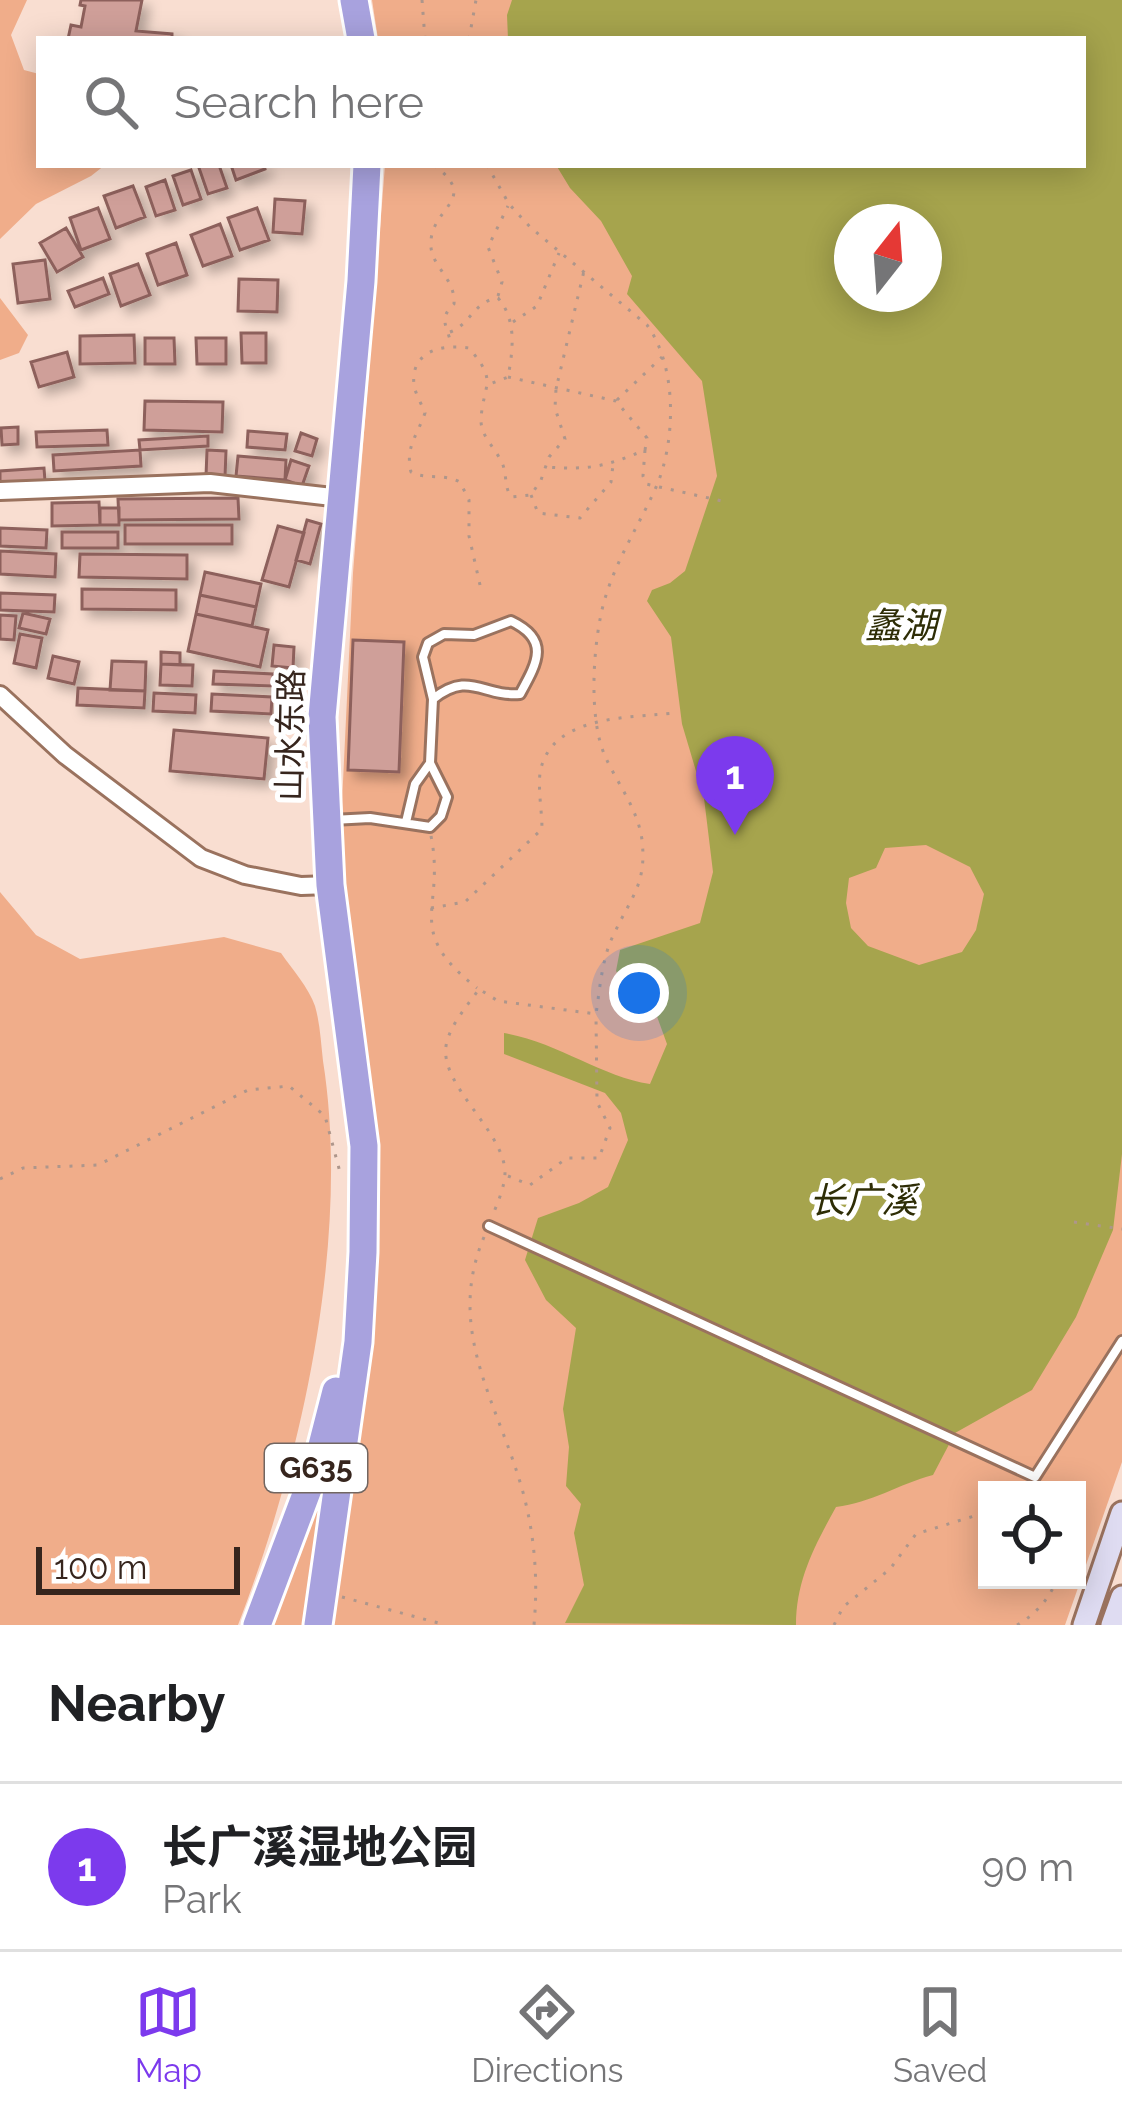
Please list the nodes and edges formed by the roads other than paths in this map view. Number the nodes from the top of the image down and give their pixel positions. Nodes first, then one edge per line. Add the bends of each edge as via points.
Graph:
1 (354, 0) edge
2 (360, 36) edge
3 (367, 168) edge
4 (0, 491) edge
5 (341, 498) junction
6 (0, 695) edge
7 (433, 699) junction
8 (430, 764) junction
9 (325, 820) junction
10 (406, 823) junction
11 (330, 885) junction
12 (489, 1226) road end
13 (358, 1306) junction
14 (1122, 1341) edge
15 (1122, 1513) edge
16 (1122, 1598) edge
17 (257, 1625) edge
18 (318, 1625) edge
19 (1084, 1625) edge
20 (1112, 1625) edge

1 - 2 highway
3 - 5 highway, 山水东路
4 - 5 street via 210,483
5 - 9 highway, 山水东路 via 322,717
6 - 11 street via 201,858 245,875
7 - 7 lane via 449,686 473,684 520,694 535,667 538,645 529,629 511,621 428,644 422,657
7 - 8 lane
8 - 10 lane via 415,784
8 - 10 lane via 447,797 441,816 430,827
9 - 10 lane
9 - 11 highway, 山水东路
11 - 13 highway, 山水东路 via 364,1175
12 - 14 lane via 1035,1478
13 - 17 highway, 山水东路 / G635 via 316,1465
13 - 18 highway, 山水东路 / G635
15 - 19 main road
16 - 20 main road

